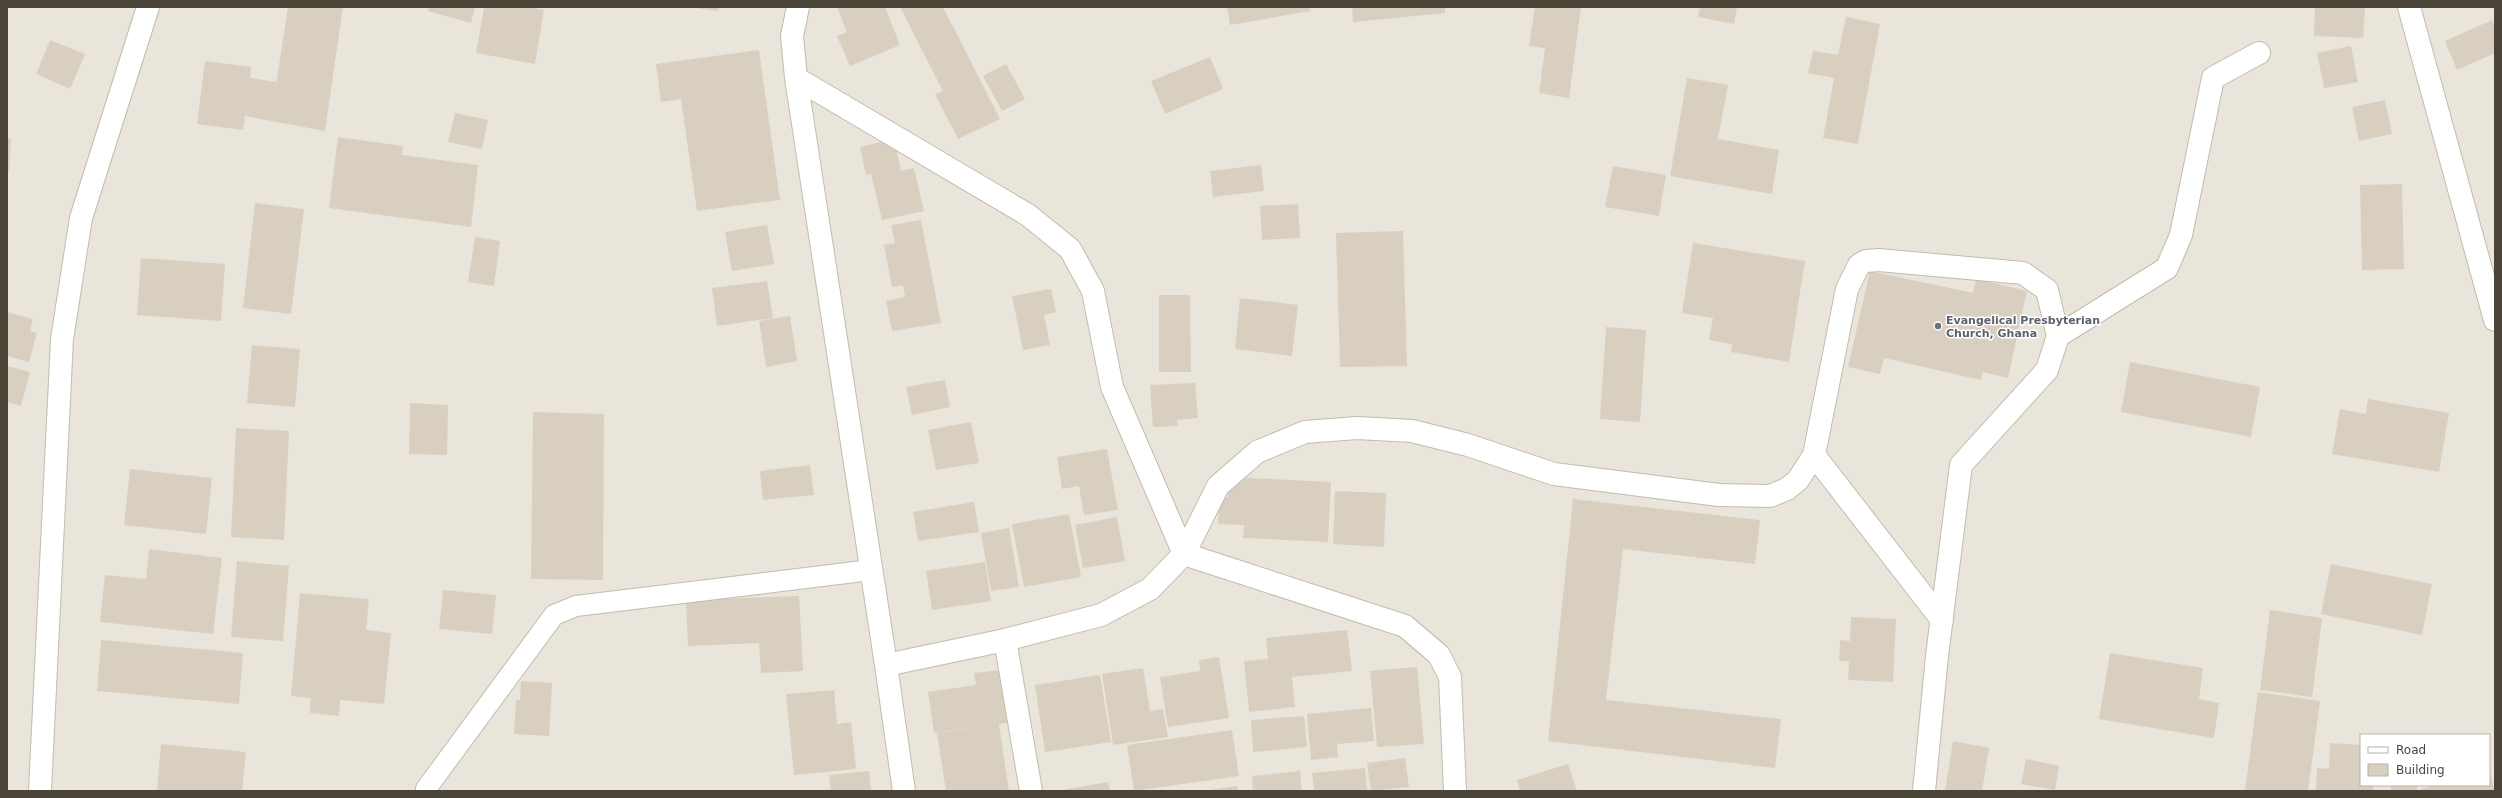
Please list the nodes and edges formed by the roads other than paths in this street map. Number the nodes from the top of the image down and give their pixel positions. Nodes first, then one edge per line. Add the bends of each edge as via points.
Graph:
1 (148, 7) edge
2 (798, 7) edge
3 (2409, 7) edge
4 (2260, 53) dead end
5 (796, 78) junction
6 (2495, 320) edge
7 (2058, 336) junction
8 (1814, 455) junction
9 (1184, 554) junction
10 (871, 570) junction
11 (1942, 620) junction
12 (1004, 640) junction
13 (886, 665) junction
14 (426, 789) dead end
15 (40, 791) edge
16 (904, 791) edge
17 (1031, 791) edge
18 (1456, 791) edge
19 (1924, 791) edge

1 - 15 street via 81,218 62,339
2 - 5 street via 792,36
3 - 6 street
4 - 7 street via 2213,78 2181,235 2167,268
5 - 9 street via 1028,215 1070,249 1092,291 1112,387
5 - 10 street
7 - 8 street via 2047,290 2023,273 1866,261 1859,265 1847,289
7 - 11 street via 2047,370 1961,465
8 - 9 street via 1798,480 1788,490 1770,496 1719,494 1554,474 1468,445 1412,431 1357,428 1305,432 1257,452 1218,486
8 - 11 street
9 - 12 street via 1150,589 1101,615
9 - 18 street via 1405,626 1439,654 1450,677
10 - 13 street
10 - 14 lane via 576,606 554,615
11 - 19 street
12 - 13 street
12 - 17 street
13 - 16 street

